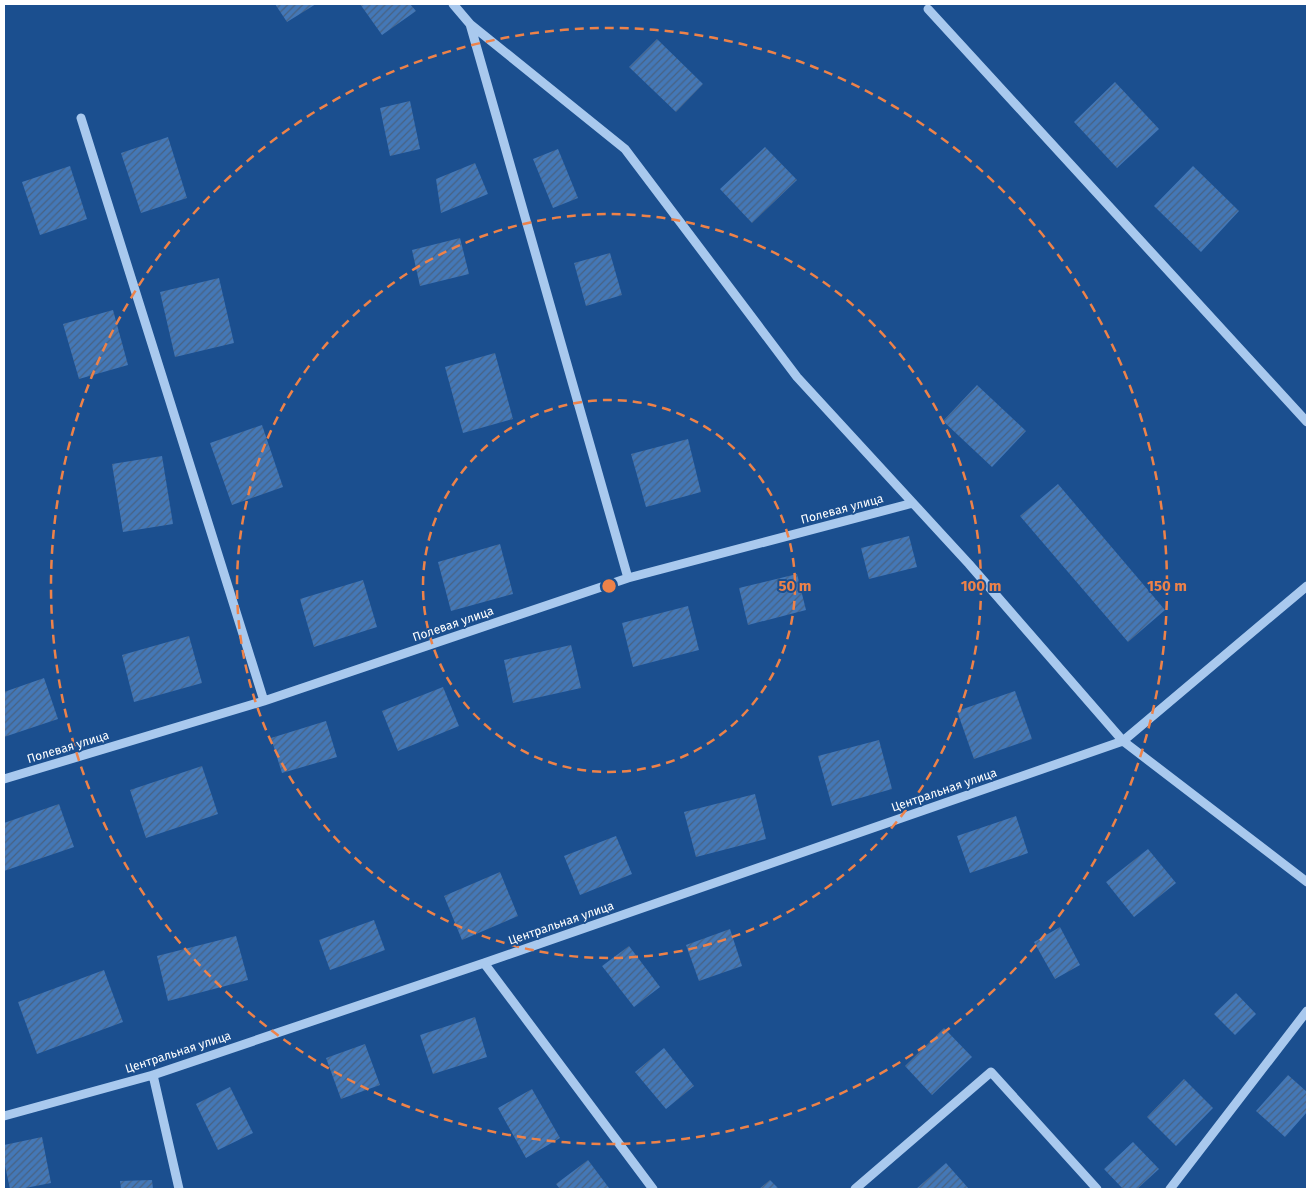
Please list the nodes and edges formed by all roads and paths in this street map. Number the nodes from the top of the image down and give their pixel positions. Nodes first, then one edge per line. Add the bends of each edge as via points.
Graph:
1 (452, 4) edge
2 (928, 9) dead end
3 (470, 24) junction
4 (81, 118) dead end
5 (1307, 422) edge
6 (913, 503) junction
7 (628, 578) junction
8 (1307, 586) edge
9 (264, 701) junction
10 (1123, 741) junction
11 (4, 779) edge
12 (1307, 882) edge
13 (484, 963) junction
14 (1307, 1011) edge
15 (153, 1075) junction
16 (4, 1116) edge
17 (178, 1189) edge
18 (653, 1189) edge
19 (855, 1189) edge
20 (1097, 1189) edge
21 (1170, 1189) edge

1 - 3 street
2 - 5 street
3 - 6 street via 625,149 797,377
3 - 7 street
4 - 9 street
6 - 7 street, Полевая улица
6 - 10 street
7 - 9 street, Полевая улица
8 - 10 street
9 - 11 street, Полевая улица
10 - 12 street
10 - 13 street, Центральная улица
13 - 15 street, Центральная улица
13 - 18 street
14 - 21 street
15 - 16 street, Центральная улица
15 - 17 street
19 - 20 street via 991,1072

